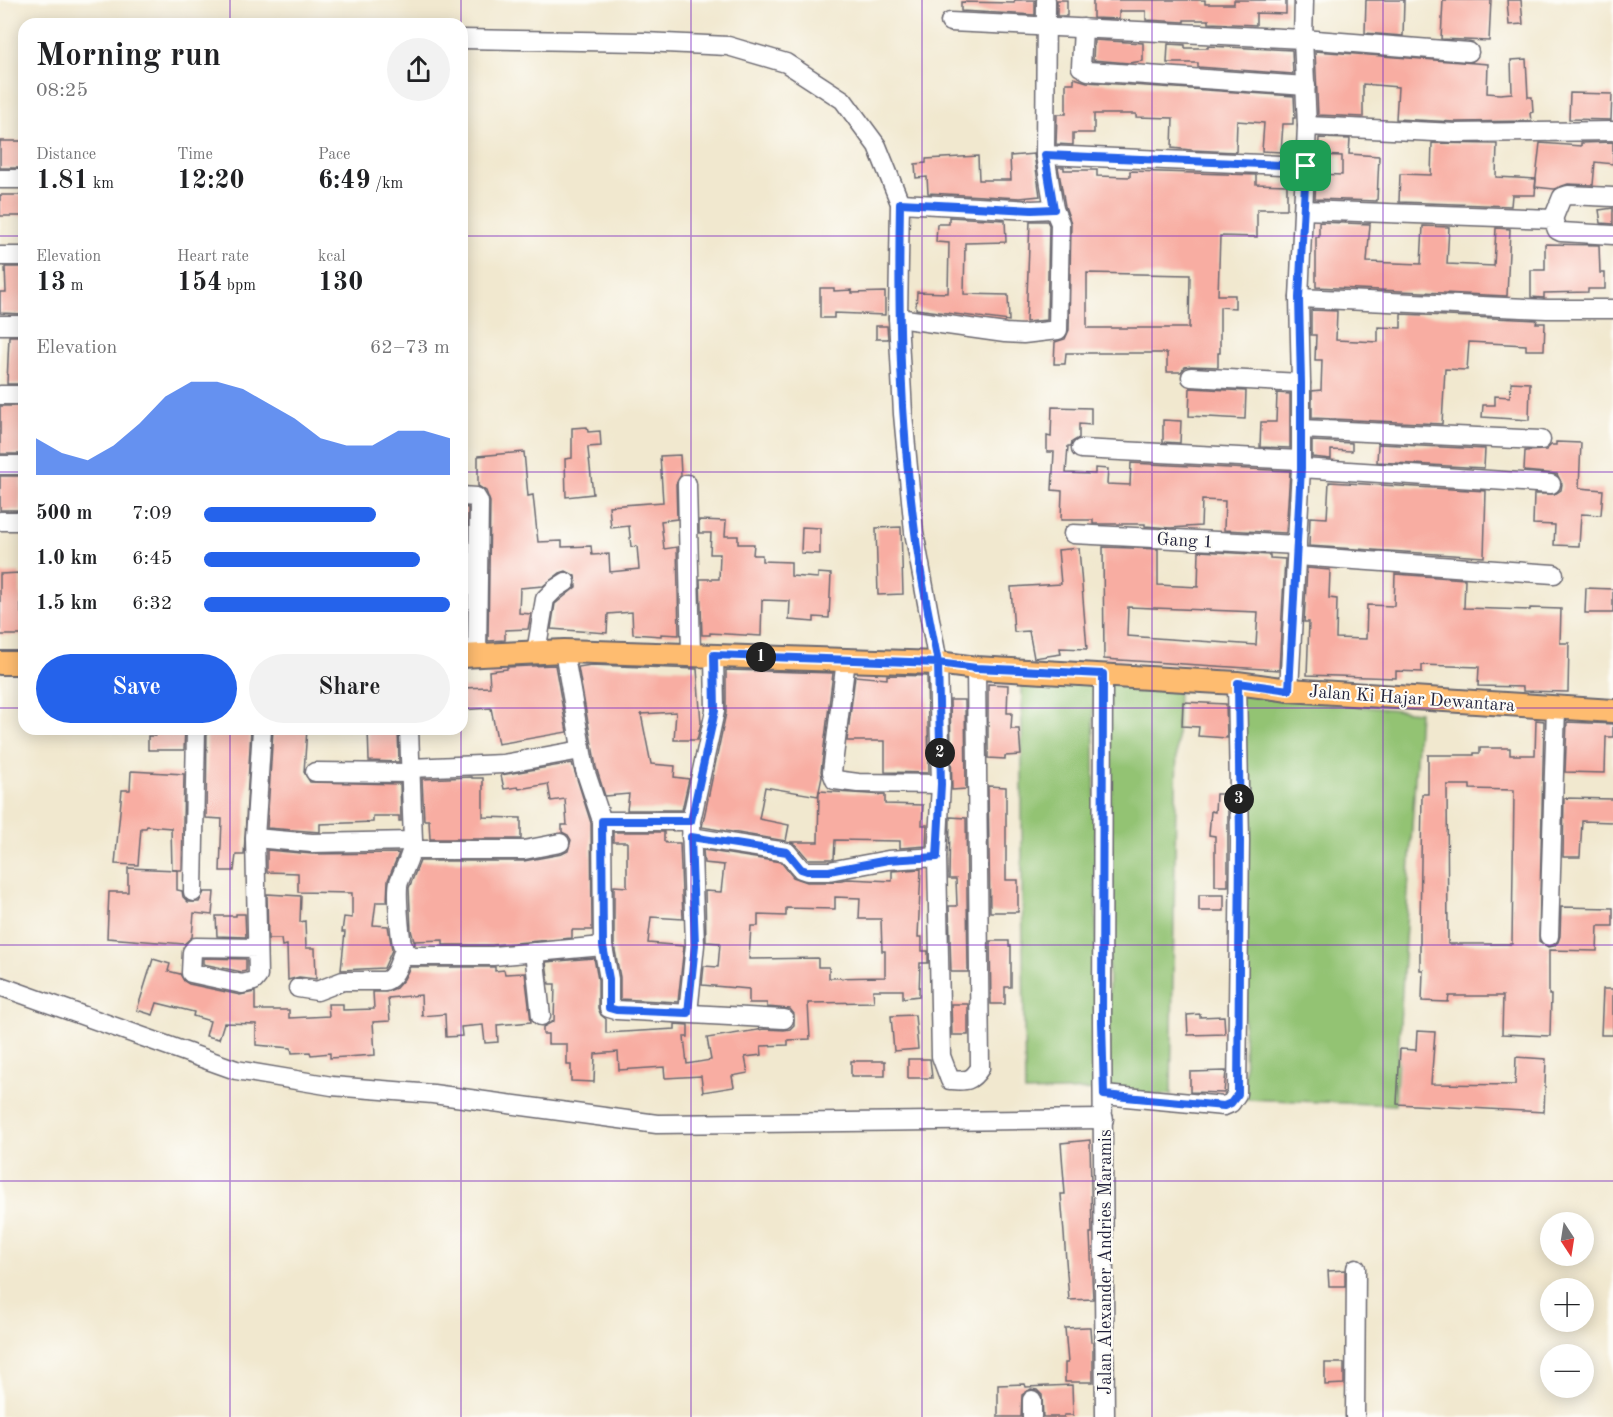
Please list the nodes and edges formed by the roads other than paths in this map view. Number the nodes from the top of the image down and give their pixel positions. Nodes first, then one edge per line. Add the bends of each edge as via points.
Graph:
1 (1046, 0) edge
2 (1304, 0) edge
3 (950, 22) dead end
4 (1047, 28) junction
5 (1083, 28) junction
6 (468, 39) edge
7 (1303, 39) junction
8 (1469, 52) dead end
9 (1306, 86) junction
10 (1307, 126) junction
11 (1613, 131) edge
12 (1045, 155) junction
13 (1306, 166) junction
14 (0, 179) edge
15 (18, 179) edge
16 (1613, 197) edge
17 (900, 203) junction
18 (1054, 209) junction
19 (1303, 210) junction
20 (1553, 219) junction
21 (1613, 235) edge
22 (0, 256) edge
23 (18, 256) edge
24 (1299, 298) junction
25 (1613, 309) edge
26 (898, 318) junction
27 (0, 325) edge
28 (18, 325) edge
29 (1191, 377) dead end
30 (1301, 383) junction
31 (0, 395) edge
32 (18, 395) edge
33 (1301, 429) junction
34 (1541, 440) dead end
35 (1082, 449) dead end
36 (1300, 464) junction
37 (0, 465) edge
38 (18, 465) edge
39 (687, 484) dead end
40 (1551, 484) dead end
41 (468, 496) edge
42 (0, 521) edge
43 (18, 521) edge
44 (1073, 534) dead end
45 (1297, 551) junction
46 (1554, 574) dead end
47 (566, 582) dead end
48 (564, 651) junction
49 (536, 652) junction
50 (691, 654) junction
51 (470, 655) edge
52 (714, 655) junction
53 (846, 660) junction
54 (0, 663) edge
55 (18, 663) edge
56 (938, 663) junction
57 (976, 668) junction
58 (1103, 674) junction
59 (1238, 683) junction
60 (1289, 690) junction
61 (1556, 707) junction
62 (1613, 711) edge
63 (196, 735) edge
64 (262, 735) edge
65 (409, 735) edge
66 (581, 750) junction
67 (410, 770) junction
68 (315, 772) dead end
69 (941, 784) junction
70 (602, 821) junction
71 (691, 829) junction
72 (255, 838) junction
73 (560, 843) dead end
74 (413, 846) junction
75 (937, 857) junction
76 (193, 892) dead end
77 (1549, 936) dead end
78 (603, 946) junction
79 (257, 948) dead end
80 (404, 950) junction
81 (534, 952) junction
82 (0, 986) edge
83 (298, 988) dead end
84 (688, 1013) junction
85 (541, 1016) dead end
86 (784, 1019) dead end
87 (1104, 1096) junction
88 (1104, 1119) junction
89 (1356, 1268) dead end
90 (1105, 1417) edge
91 (1355, 1417) edge

1 - 4 street
2 - 7 street
3 - 4 street
4 - 5 street
4 - 12 street
5 - 7 street
5 - 9 street via 1081,67 1088,71
6 - 17 street via 728,46 786,63 843,100 877,146
7 - 8 street
7 - 9 street
9 - 10 street
10 - 11 street via 1456,133
10 - 13 street
12 - 13 street
12 - 18 street
13 - 19 street
14 - 15 street
16 - 20 street via 1562,197
17 - 18 street
17 - 26 street
18 - 26 street via 1060,224 1058,330 1005,333
19 - 20 street
19 - 24 street
20 - 21 street via 1561,232
22 - 23 street
24 - 25 street
24 - 30 street
26 - 56 street via 915,532
27 - 28 street
29 - 30 street
30 - 33 street
31 - 32 street
33 - 34 street
33 - 36 street
35 - 36 street
36 - 40 street
36 - 45 street
37 - 38 street
39 - 50 street
41 - 51 street via 476,497 479,502
42 - 43 street
44 - 45 street, Gang 1
45 - 46 street, Gang 1
45 - 60 street
47 - 49 street via 545,599
48 - 49 main road, Jalan Ki Hajar Dewantara
48 - 50 main road, Jalan Ki Hajar Dewantara
48 - 66 street
49 - 51 main road, Jalan Ki Hajar Dewantara
50 - 52 main road, Jalan Ki Hajar Dewantara
52 - 53 main road, Jalan Ki Hajar Dewantara
52 - 71 street via 715,711
53 - 56 main road, Jalan Ki Hajar Dewantara
53 - 69 street via 832,772 835,780
54 - 55 main road
56 - 57 main road, Jalan Ki Hajar Dewantara
56 - 69 street
57 - 58 main road, Jalan Ki Hajar Dewantara
57 - 75 street via 980,1068 966,1081 950,1080 941,1056
58 - 59 main road, Jalan Ki Hajar Dewantara
58 - 87 street, Jalan Alexander Andries Maramis
59 - 60 main road, Jalan Ki Hajar Dewantara
59 - 87 street via 1238,1094 1224,1106
60 - 61 main road, Jalan Ki Hajar Dewantara
61 - 62 main road, Jalan Ki Hajar Dewantara
61 - 77 street
63 - 76 street
64 - 72 street
65 - 67 street
66 - 67 street via 503,764
66 - 70 street
67 - 68 street
67 - 74 street
69 - 75 street
70 - 71 street
70 - 78 street
71 - 75 street via 787,852 807,871
71 - 84 street via 695,945
72 - 74 street
72 - 79 street
73 - 74 street via 524,850
74 - 80 street via 397,892
78 - 81 street
78 - 84 street via 609,1008
80 - 81 street via 411,956
80 - 83 street via 390,980 343,981 317,991
81 - 85 street
82 - 88 street via 236,1070 332,1086 433,1094 657,1124
84 - 86 street
87 - 88 street, Jalan Alexander Andries Maramis
88 - 90 street, Jalan Alexander Andries Maramis
89 - 91 street

